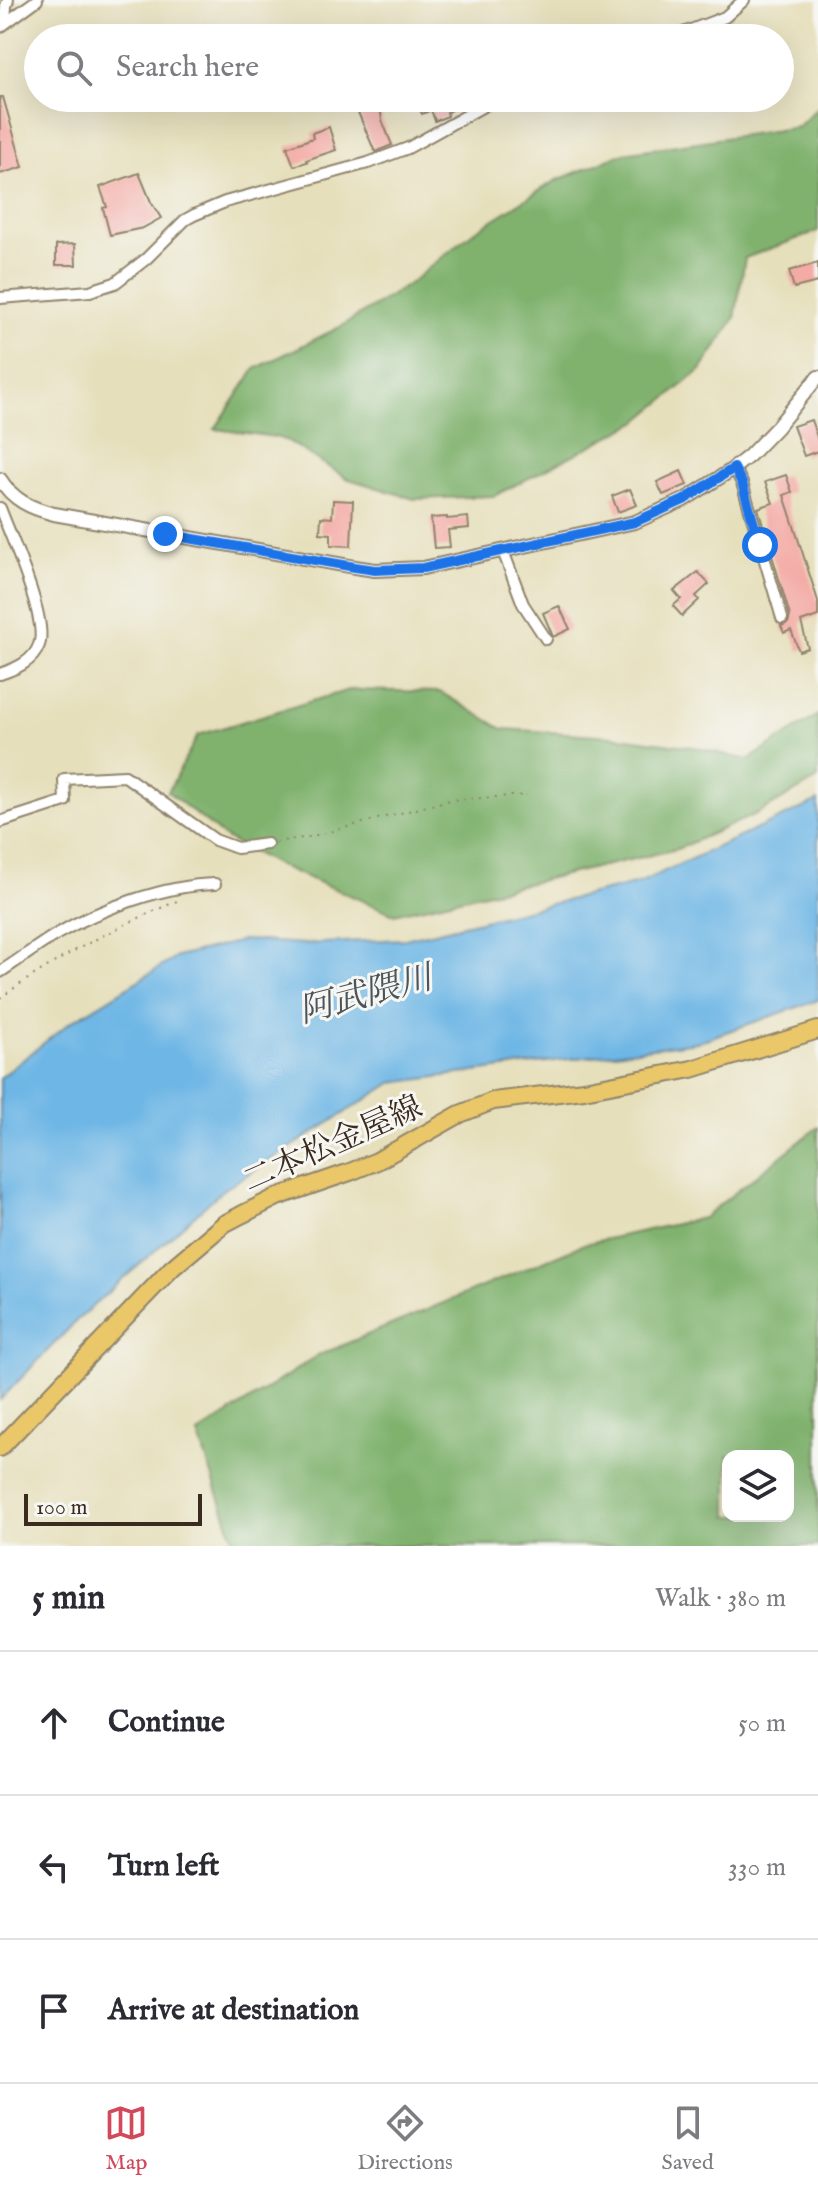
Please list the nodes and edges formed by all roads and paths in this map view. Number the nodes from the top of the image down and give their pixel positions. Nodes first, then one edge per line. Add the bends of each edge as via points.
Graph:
1 (8, 0) edge
2 (37, 0) edge
3 (744, 0) edge
4 (707, 24) edge
5 (2, 25) edge
6 (473, 112) edge
7 (0, 298) edge
8 (818, 377) edge
9 (734, 468) junction
10 (0, 479) edge
11 (3, 501) edge
12 (503, 551) junction
13 (782, 618) dead end
14 (546, 639) dead end
15 (0, 674) edge
16 (527, 795) dead end
17 (0, 822) edge
18 (267, 844) joint
19 (215, 884) dead end
20 (180, 900) dead end
21 (0, 972) edge
22 (0, 998) edge
23 (818, 1030) edge
24 (0, 1448) edge

1 - 5 street
2 - 5 street
3 - 4 street via 725,17
6 - 7 street via 408,148 368,163 194,215 115,283 90,291
8 - 9 street
9 - 12 street via 684,500 635,522
9 - 13 street
10 - 11 street
11 - 12 street via 375,570 423,568
11 - 15 street via 42,632 34,654
12 - 14 street via 523,604
16 - 18 path via 450,800
17 - 18 street via 65,801 64,779 125,776 215,840 237,848
19 - 21 street via 107,910 57,934
20 - 22 path via 69,953
23 - 24 main road, 二本松金屋線 via 692,1069 493,1101 377,1161 241,1215 172,1268

